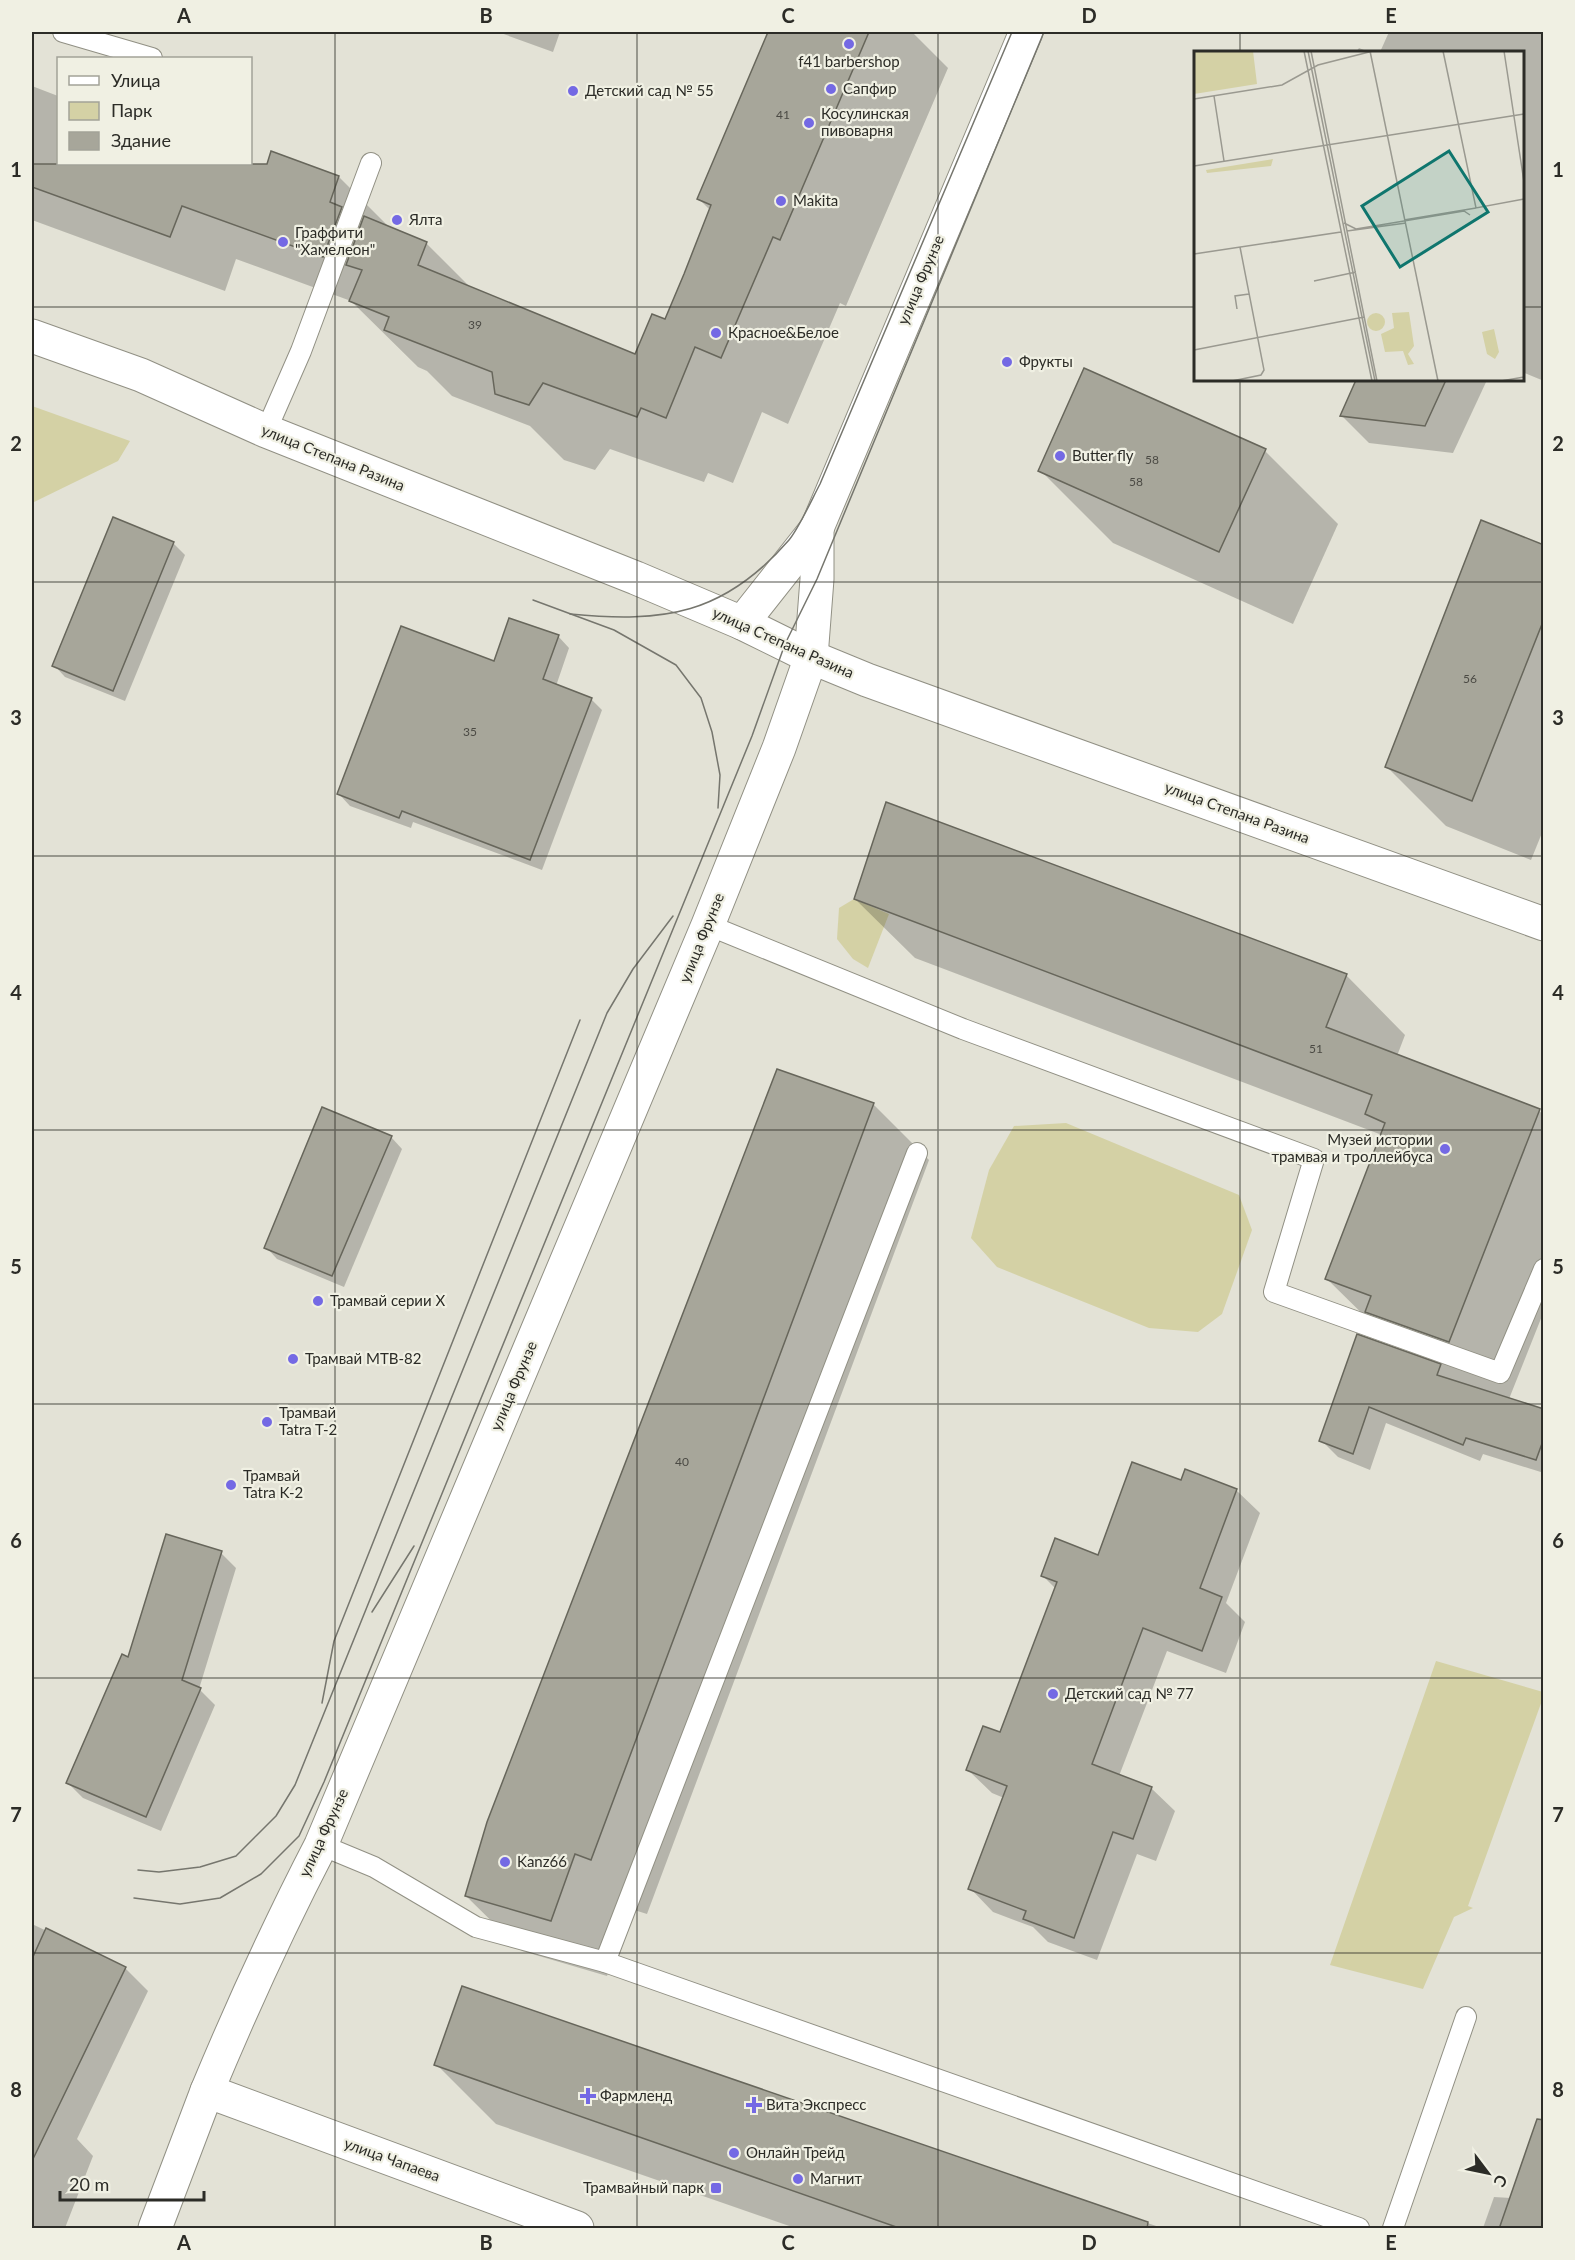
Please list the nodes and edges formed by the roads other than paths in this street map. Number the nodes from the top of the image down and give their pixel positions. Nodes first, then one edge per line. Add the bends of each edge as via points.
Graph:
1 (63, 32) edge
2 (1026, 32) edge
3 (149, 57) edge
4 (371, 163) dead end
5 (32, 336) edge
6 (266, 431) junction
7 (817, 528) junction
8 (742, 623) junction
9 (811, 657) junction
10 (1543, 924) edge
11 (708, 925) junction
12 (917, 1153) dead end
13 (1544, 1269) edge
14 (321, 1845) junction
15 (605, 1962) junction
16 (1466, 2017) dead end
17 (207, 2091) junction
18 (155, 2229) edge
19 (577, 2229) edge
20 (1359, 2229) edge
21 (1393, 2229) edge

1 - 3 lane
2 - 7 street, улица Фрунзе
4 - 6 lane via 301,351
5 - 6 street, улица Степана Разина via 141,375
6 - 8 street, улица Степана Разина
7 - 8 street, улица Фрунзе
7 - 9 street, улица Фрунзе
8 - 9 street, улица Степана Разина
9 - 10 street, улица Степана Разина
9 - 11 street, улица Фрунзе
11 - 13 lane via 963,1029 1314,1159 1274,1292 1500,1373
11 - 14 street, улица Фрунзе
12 - 15 lane
14 - 15 lane via 374,1867 476,1927
14 - 17 street, улица Фрунзе via 252,1985
15 - 20 lane
16 - 21 lane
17 - 18 street, улица Фрунзе
17 - 19 street, улица Чапаева

